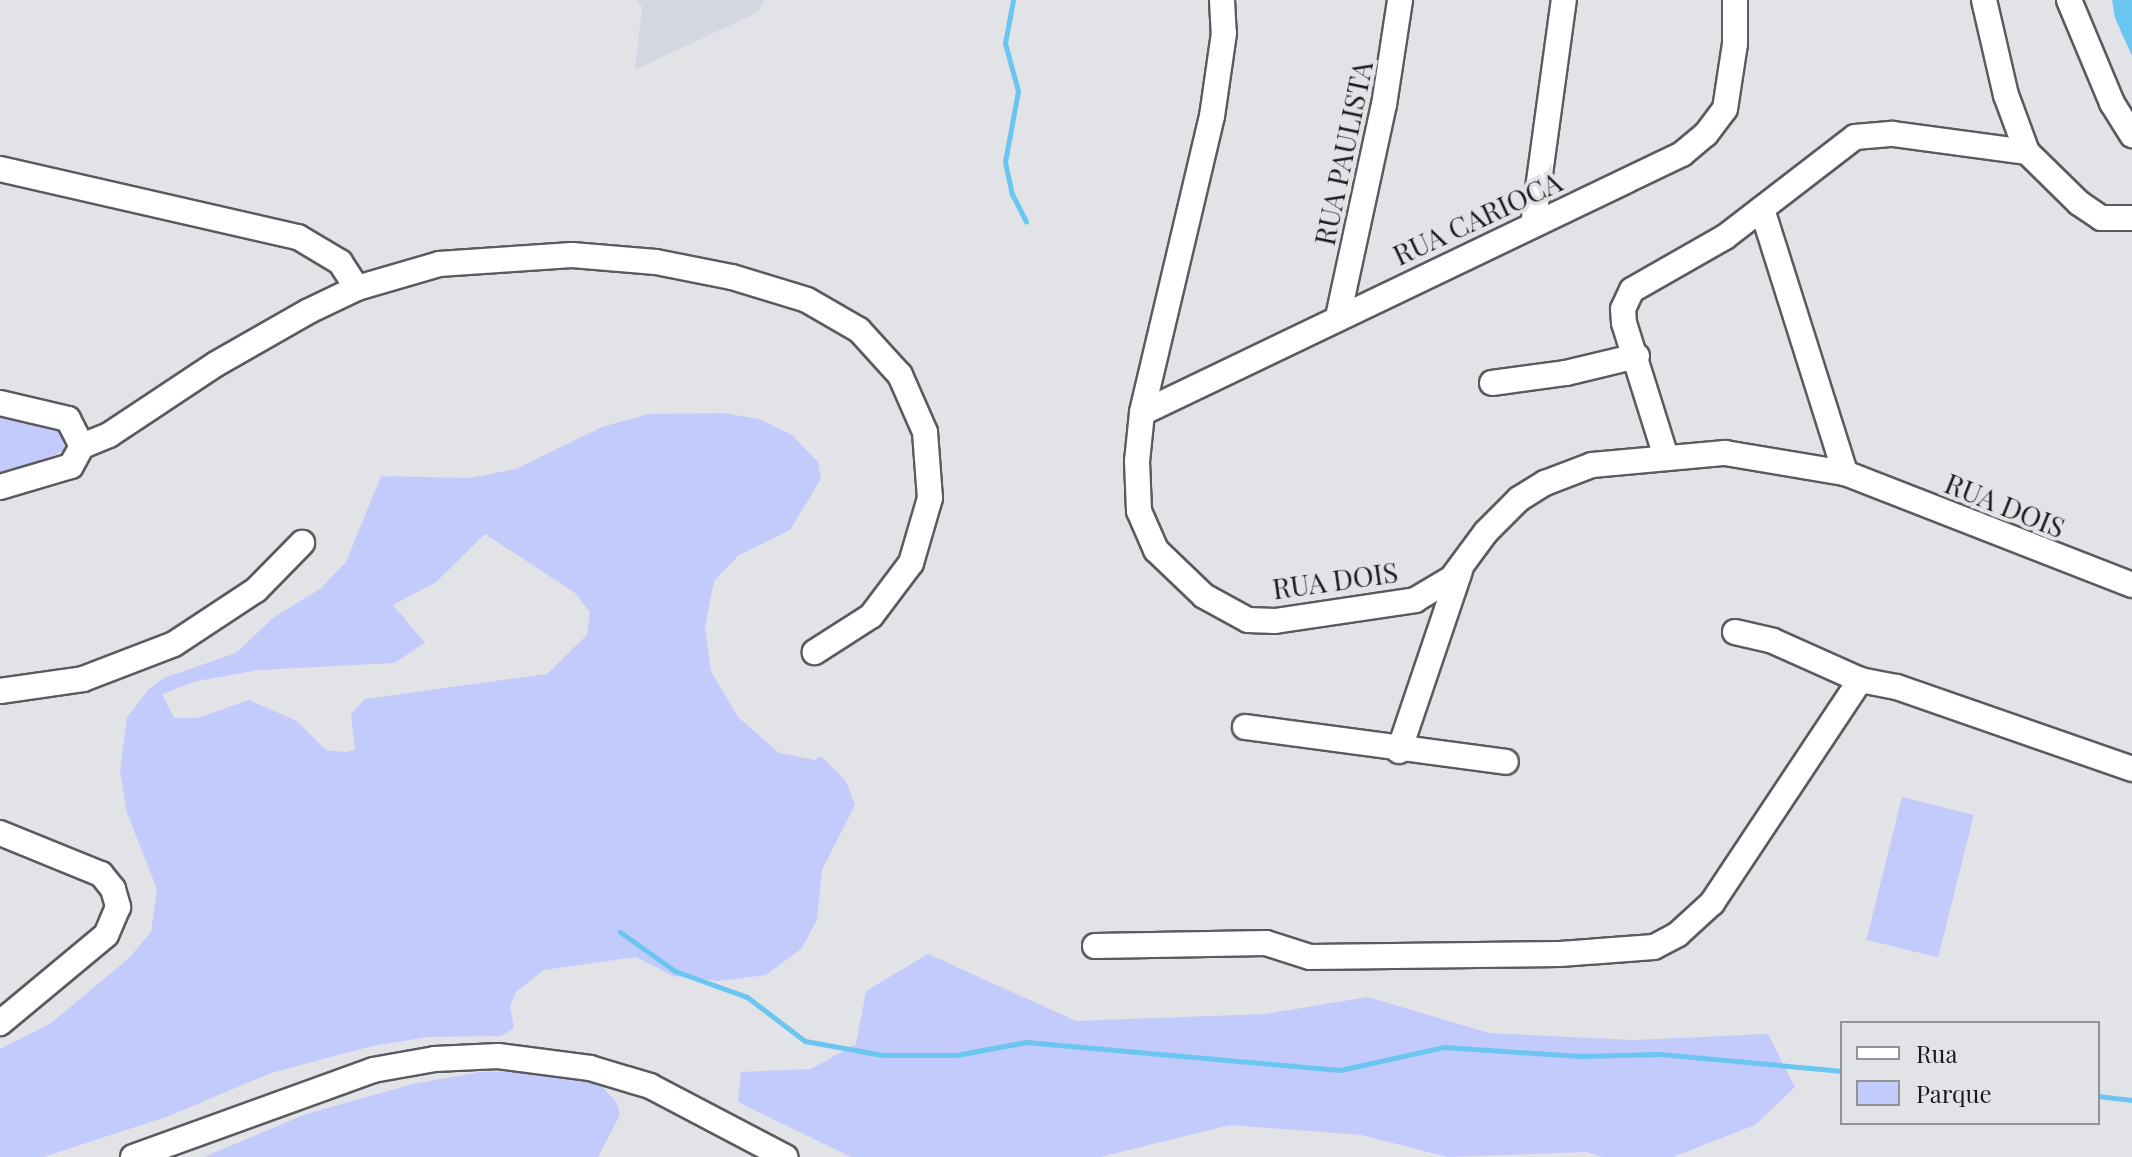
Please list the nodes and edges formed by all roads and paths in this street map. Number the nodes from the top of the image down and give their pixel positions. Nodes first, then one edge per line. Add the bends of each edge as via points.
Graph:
1 (1222, 0) edge
2 (1400, 0) edge
3 (1564, 0) edge
4 (1735, 0) edge
5 (1984, 0) edge
6 (2069, 0) edge
7 (2132, 135) edge
8 (2027, 152) junction
9 (0, 169) edge
10 (1762, 209) junction
11 (2123, 220) edge
12 (1533, 225) junction
13 (357, 288) junction
14 (1338, 317) junction
15 (1637, 356) junction
16 (1492, 383) dead end
17 (0, 403) edge
18 (1142, 413) junction
19 (82, 446) junction
20 (1666, 457) junction
21 (1845, 473) junction
22 (0, 487) edge
23 (302, 543) dead end
24 (1462, 565) junction
25 (2132, 585) edge
26 (1735, 632) dead end
27 (815, 652) dead end
28 (1860, 680) junction
29 (0, 691) edge
30 (1245, 727) dead end
31 (1399, 751) junction
32 (1506, 762) dead end
33 (2132, 769) edge
34 (0, 833) edge
35 (1095, 946) dead end
36 (0, 1023) edge
37 (133, 1157) edge
38 (785, 1157) edge

1 - 18 street, RUA DOIS via 1224,33 1212,116
2 - 14 street, RUA PAULISTA via 1384,105
3 - 12 street
4 - 12 street, RUA CARIOCA via 1732,78 1725,109 1706,134 1682,154
5 - 8 street via 2006,95
6 - 7 street via 2112,103
8 - 10 street via 1893,134 1855,137
8 - 11 street via 2079,203
9 - 13 street via 298,237 328,251
10 - 15 street via 1693,258 1632,290 1623,309 1624,323
10 - 21 street
12 - 14 street, RUA CARIOCA
13 - 19 street via 262,336 125,425
13 - 27 street via 439,264 483,258 617,257 770,288 825,309 859,330 894,366 918,410 930,454 930,498 920,542 887,600 854,630
14 - 18 street, RUA CARIOCA
15 - 16 street
15 - 20 street
17 - 19 street via 68,419
18 - 24 street, RUA DOIS via 1138,486 1156,550 1186,584 1248,620 1275,621 1415,600 1452,578
19 - 22 street via 71,466
20 - 21 street, RUA DOIS via 1725,453
20 - 24 street, RUA DOIS via 1592,465 1545,483 1519,499
21 - 25 street, RUA DOIS
23 - 29 street via 256,590 174,644 83,679
24 - 31 street
26 - 28 street via 1773,641
28 - 33 street via 1897,687
28 - 35 street via 1712,903 1678,934 1654,947 1560,954 1310,957 1266,943 1139,950
30 - 31 street
31 - 32 street
34 - 36 street via 101,874 118,907 106,935
37 - 38 street via 373,1070 435,1059 498,1056 560,1062 635,1081 678,1098

